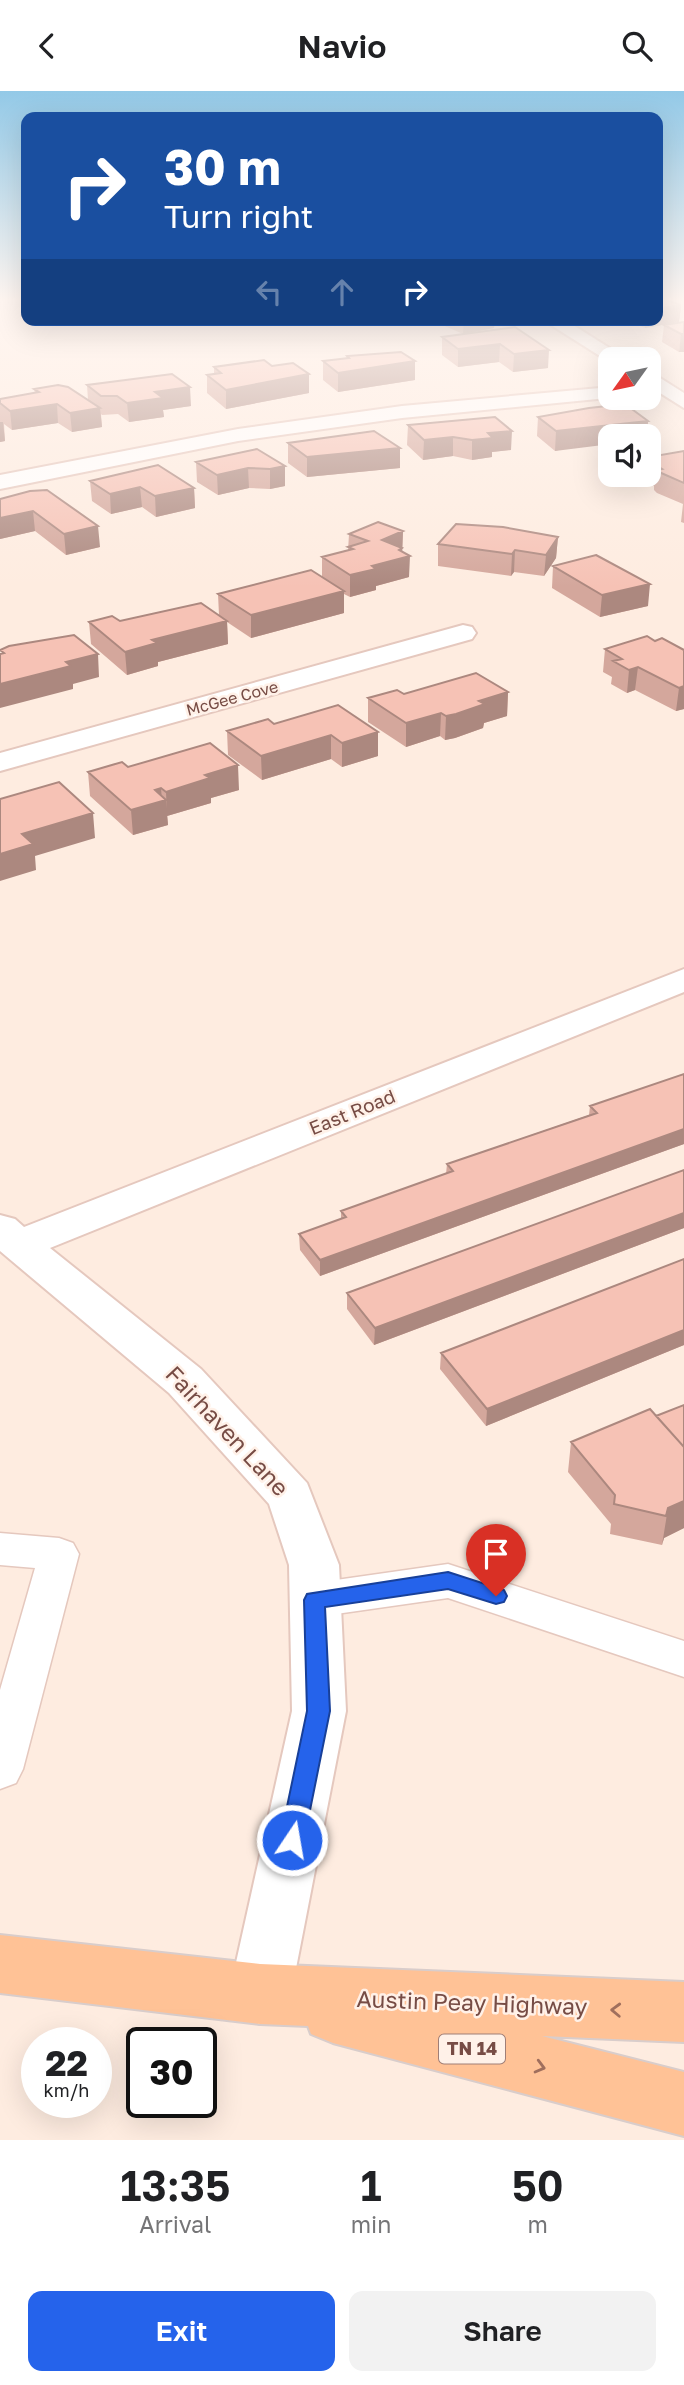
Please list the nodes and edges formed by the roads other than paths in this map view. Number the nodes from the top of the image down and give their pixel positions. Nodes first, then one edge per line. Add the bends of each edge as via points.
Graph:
1 (582, 396) edge
2 (0, 482) edge
3 (463, 633) dead end
4 (0, 762) edge
5 (684, 980) edge
6 (10, 1236) edge
7 (0, 1549) edge
8 (315, 1600) junction
9 (684, 1658) edge
10 (0, 1769) edge
11 (0, 1964) edge
12 (260, 1994) junction
13 (684, 2013) edge
14 (684, 2104) edge

1 - 2 street via 402,412 238,435
3 - 4 street, McGee Cove
5 - 6 street, East Road
6 - 8 street, Fairhaven Lane via 185,1381 290,1496 314,1565
7 - 10 lane via 59,1554
8 - 9 lane via 448,1581
8 - 12 street, Fairhaven Lane via 318,1711
11 - 12 main road, Austin Peay Highway / TN 14
13 -> 12 main road, Austin Peay Highway / TN 14
12 -> 14 main road, Austin Peay Highway / TN 14

